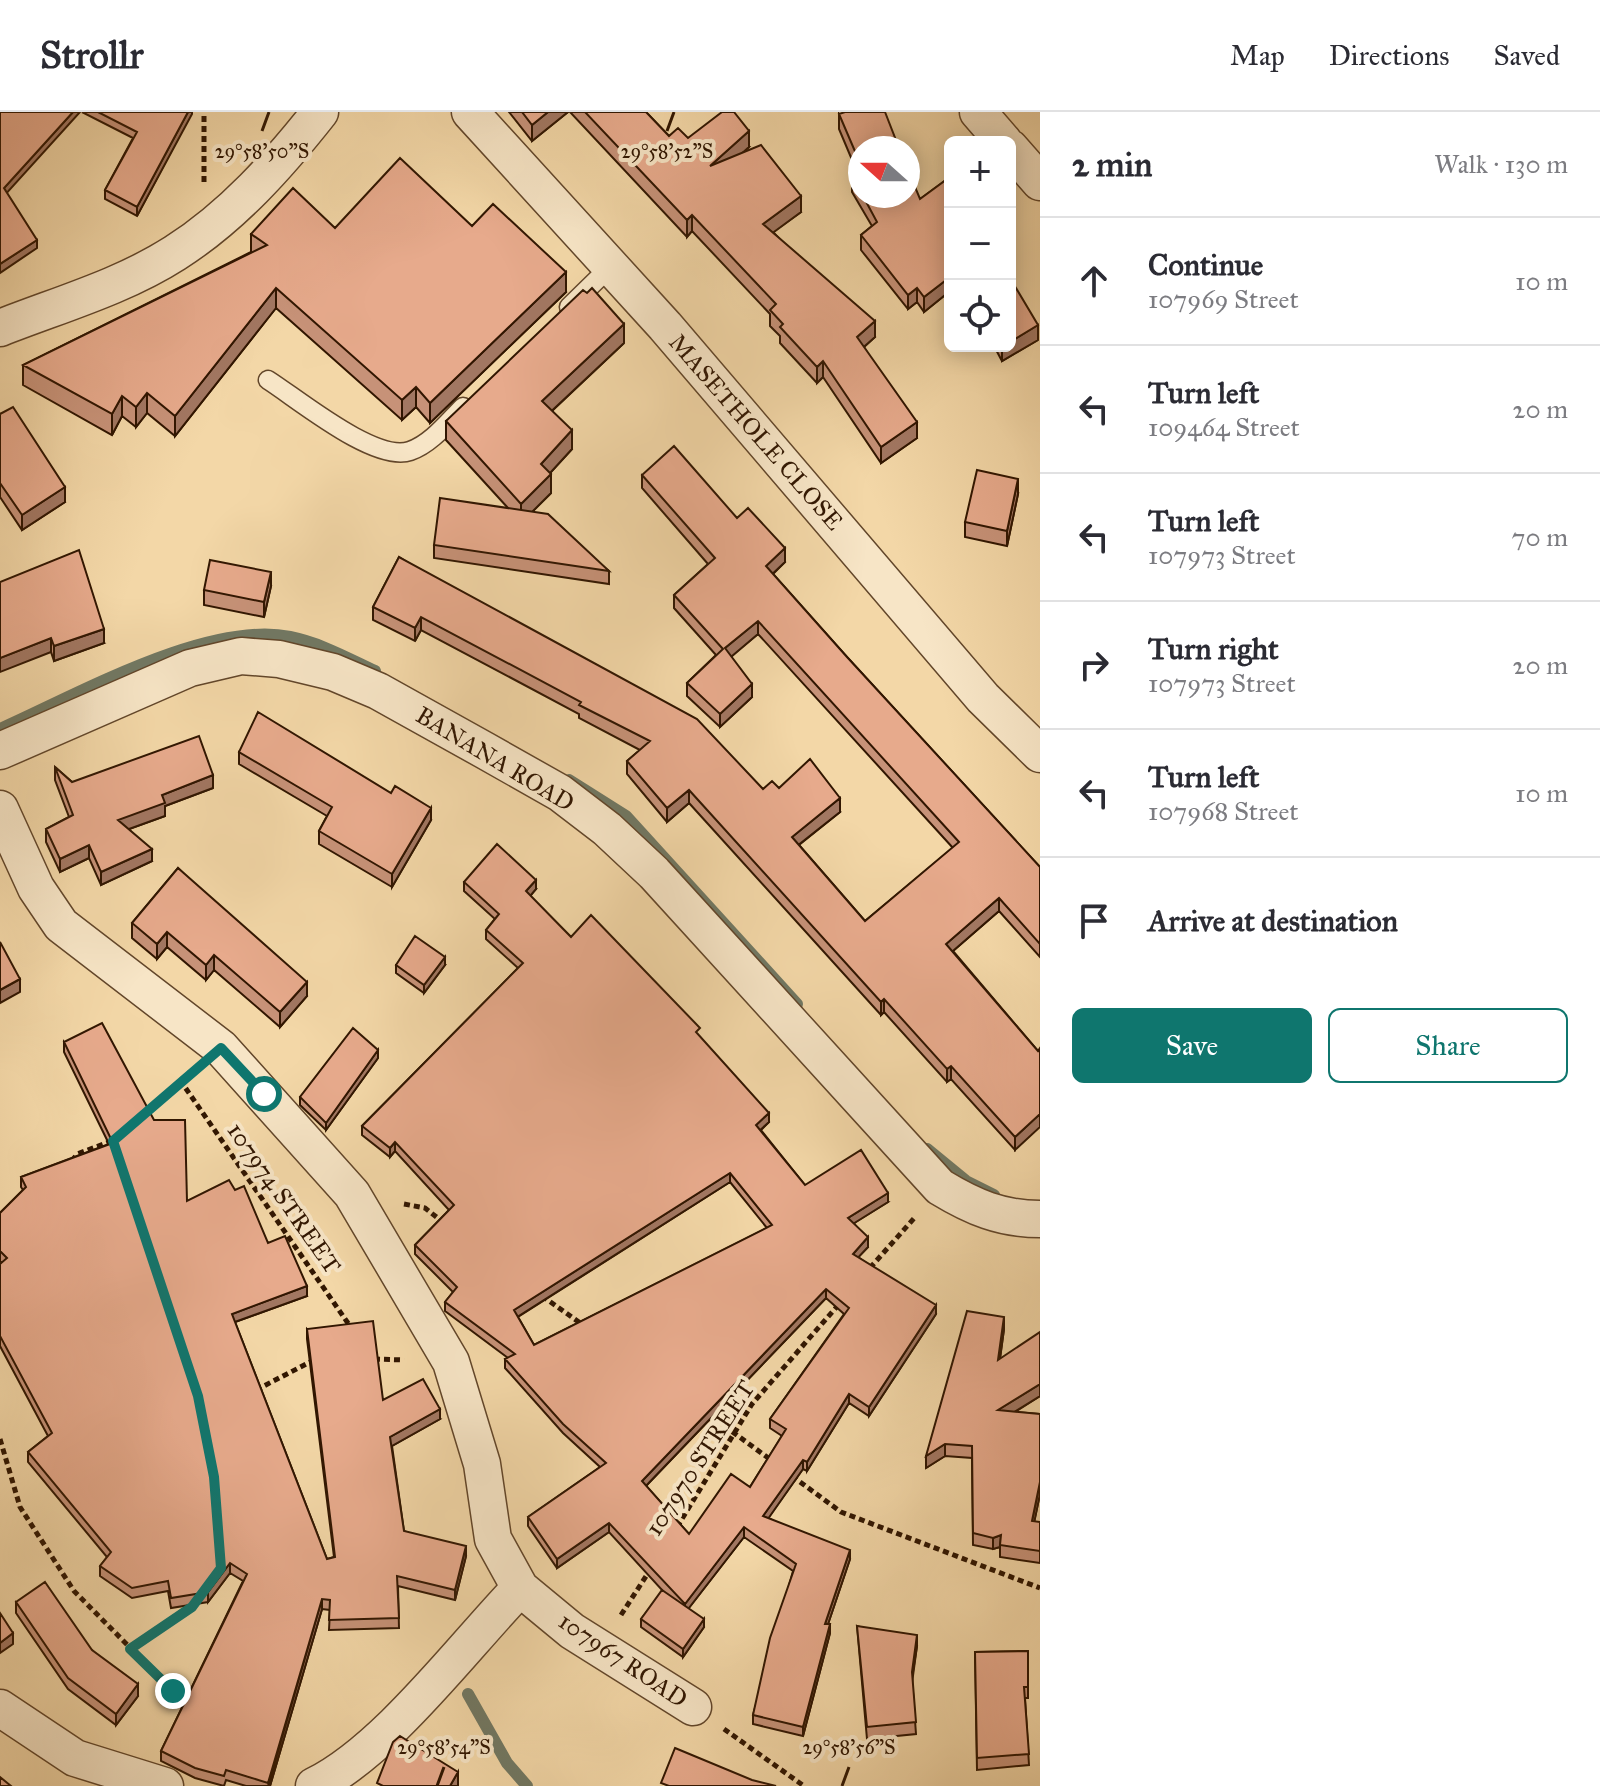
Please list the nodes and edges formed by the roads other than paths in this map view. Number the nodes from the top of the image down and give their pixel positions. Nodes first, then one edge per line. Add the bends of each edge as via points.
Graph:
1 (320, 112) edge
2 (470, 112) edge
3 (978, 112) edge
4 (999, 136) edge
5 (1016, 155) edge
6 (1040, 182) edge
7 (611, 266) junction
8 (557, 318) edge
9 (0, 328) edge
10 (268, 380) dead end
11 (480, 391) edge
12 (0, 751) edge
13 (1040, 754) edge
14 (0, 809) edge
15 (1040, 1219) edge
16 (520, 1588) junction
17 (693, 1707) road end
18 (0, 1708) edge
19 (165, 1786) edge
20 (314, 1786) edge

1 - 9 street via 264,179 175,253 111,285
2 - 7 street, MASETHOLE CLOSE
3 - 4 street
5 - 6 street
7 - 8 lane
7 - 13 street, MASETHOLE CLOSE via 983,698
10 - 11 lane via 357,438 399,453 426,443
12 - 15 street, BANANA ROAD via 190,668 241,656 333,672 378,691 560,793 607,829 654,873 940,1187 975,1208 1013,1219
14 - 16 street via 36,888 61,925 221,1048 352,1194 451,1362 482,1464 493,1539
16 - 17 street, 107967 ROAD via 599,1650
16 - 20 street via 431,1686 359,1755
18 - 19 street via 75,1758

